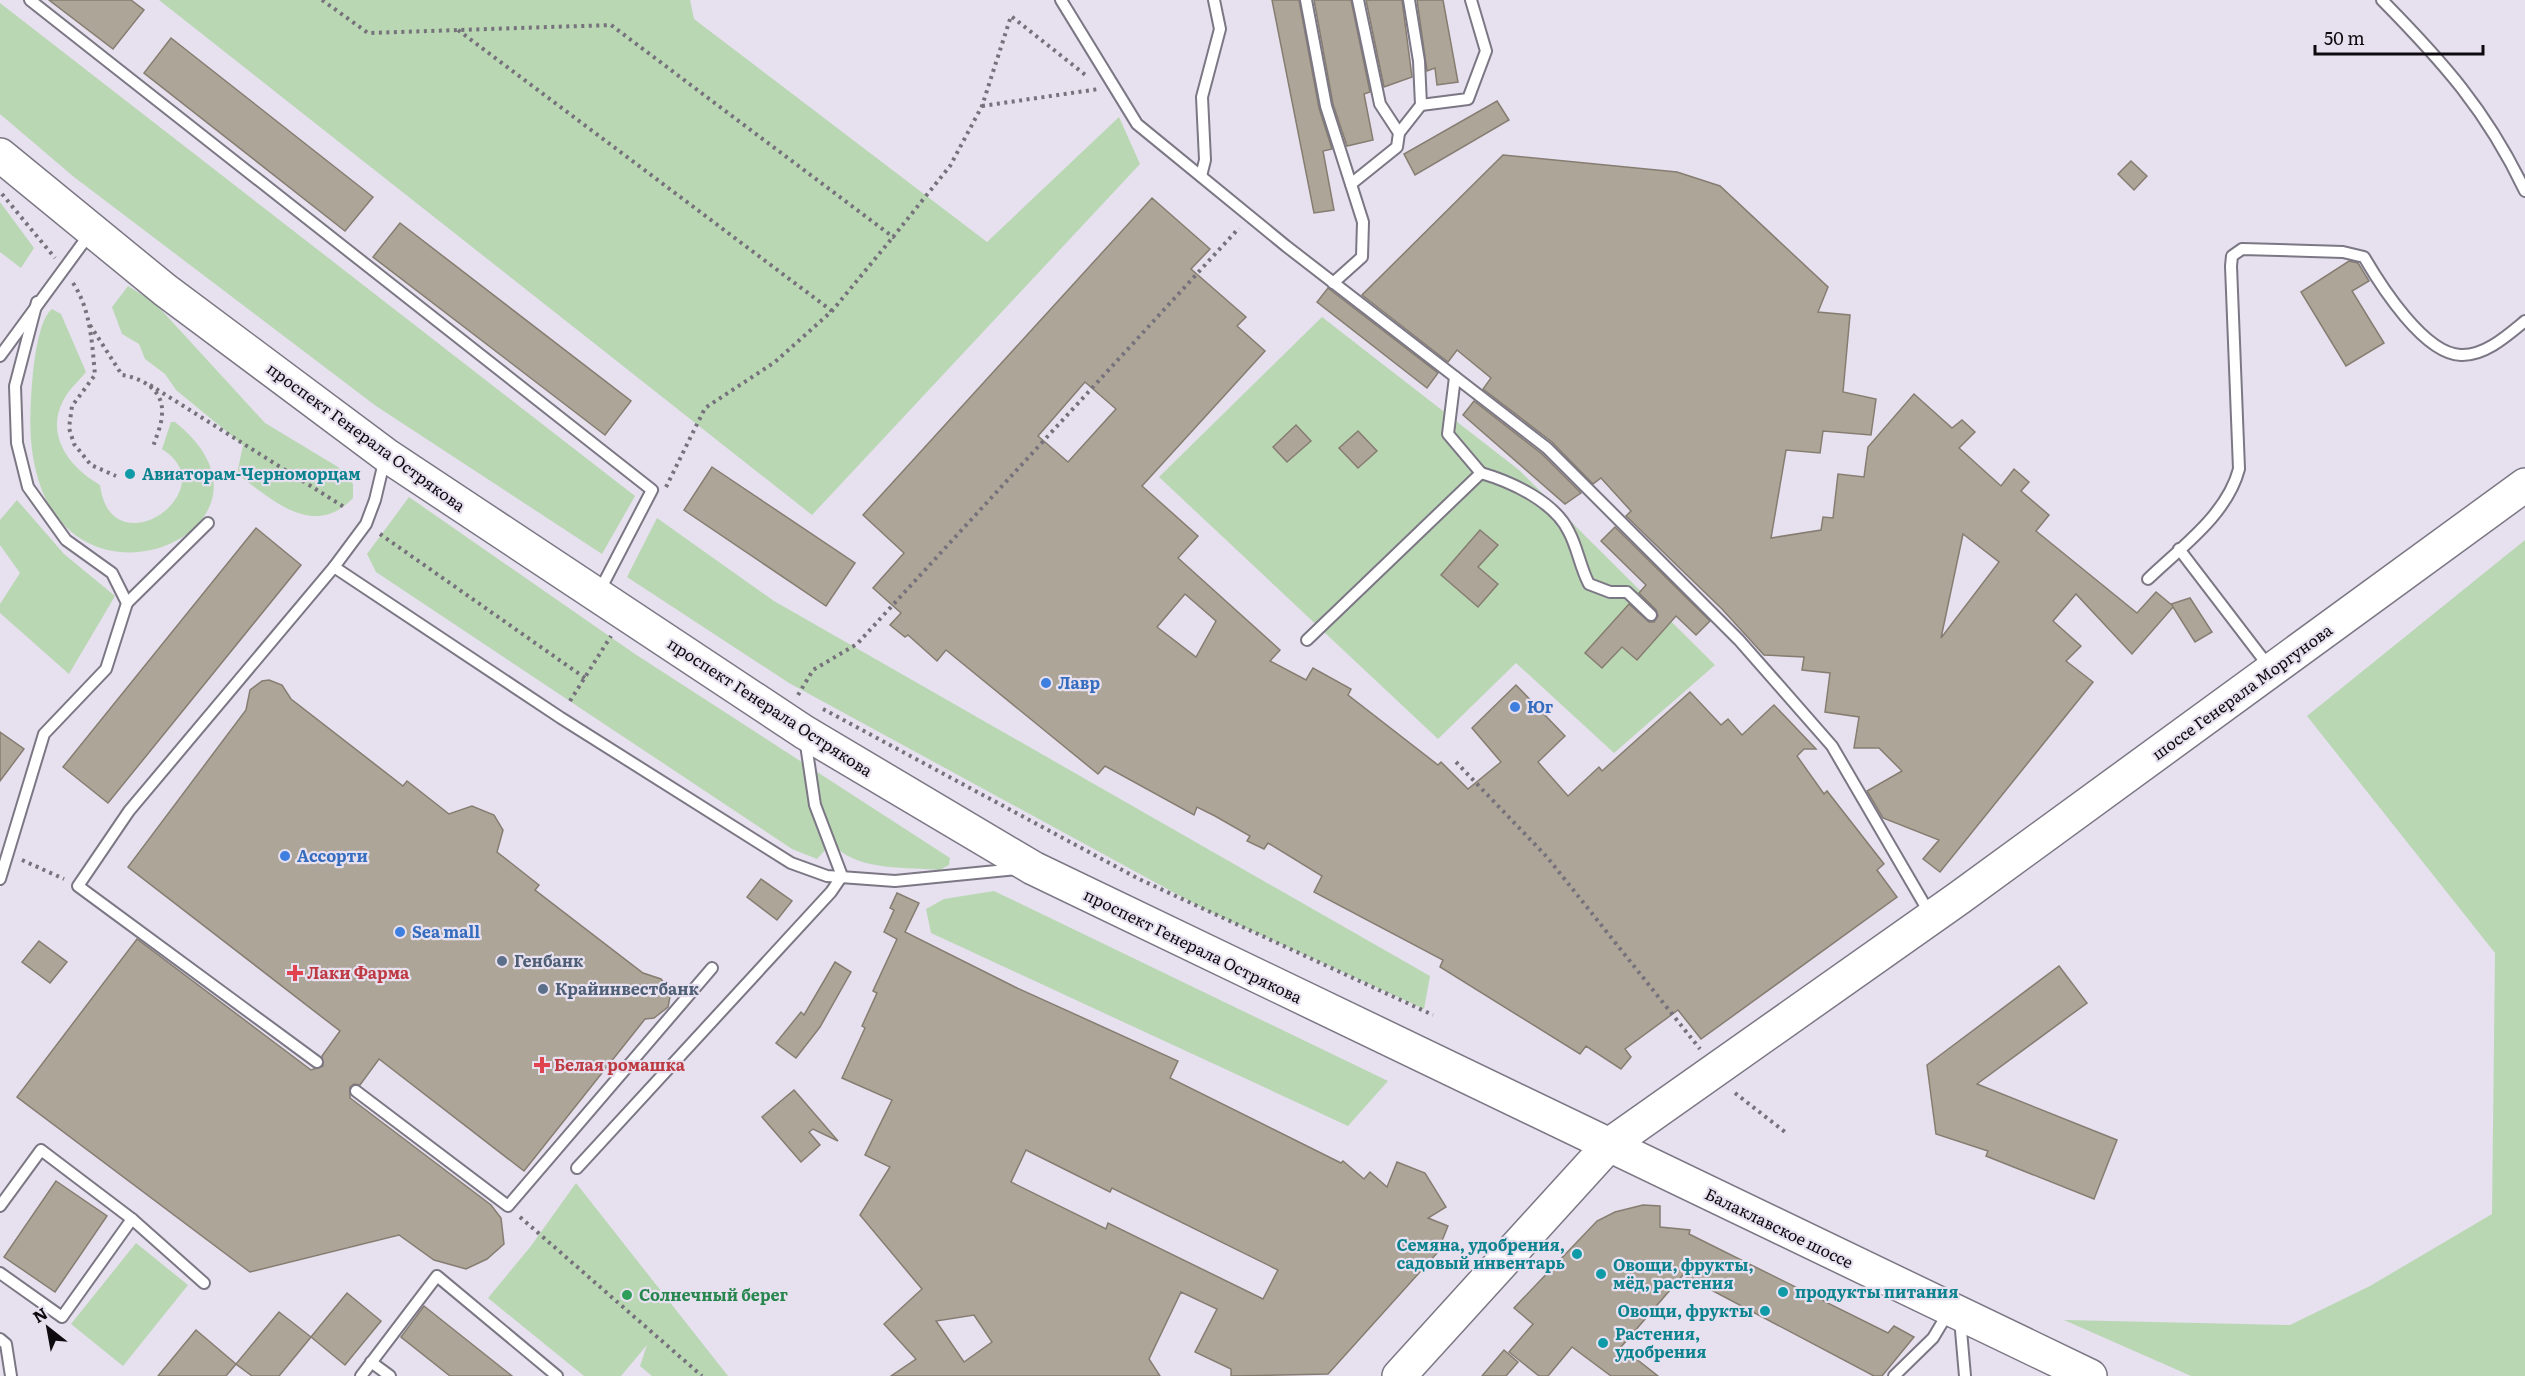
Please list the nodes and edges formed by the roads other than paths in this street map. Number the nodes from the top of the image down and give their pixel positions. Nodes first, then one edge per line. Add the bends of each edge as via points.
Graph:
1 (30, 0) edge
2 (1061, 0) edge
3 (1214, 0) edge
4 (1306, 0) edge
5 (1358, 0) edge
6 (1409, 0) edge
7 (1470, 0) edge
8 (2382, 0) edge
9 (1421, 105) junction
10 (1399, 133) junction
11 (0, 155) edge
12 (1201, 176) junction
13 (1351, 184) junction
14 (2525, 191) edge
15 (91, 232) junction
16 (1333, 282) junction
17 (37, 302) junction
18 (2525, 321) edge
19 (0, 356) edge
20 (1455, 377) junction
21 (386, 455) junction
22 (1481, 473) junction
23 (2525, 485) edge
24 (208, 523) dead end
25 (2179, 549) junction
26 (334, 567) junction
27 (2148, 579) dead end
28 (597, 595) junction
29 (127, 603) junction
30 (1651, 615) dead end
31 (1307, 640) dead end
32 (2272, 670) junction
33 (811, 719) junction
34 (3, 851) edge
35 (1032, 868) junction
36 (842, 876) junction
37 (0, 879) edge
38 (1932, 917) junction
39 (712, 968) dead end
40 (317, 1062) dead end
41 (356, 1091) dead end
42 (1609, 1145) junction
43 (577, 1168) dead end
44 (0, 1206) edge
45 (132, 1218) junction
46 (0, 1273) edge
47 (204, 1283) dead end
48 (1954, 1313) junction
49 (0, 1339) edge
50 (371, 1362) junction
51 (11, 1376) edge
52 (361, 1376) edge
53 (390, 1376) edge
54 (557, 1376) edge
55 (1399, 1376) edge
56 (1894, 1376) edge
57 (1965, 1376) edge
58 (2090, 1376) edge

1 - 28 lane via 652,490
2 - 12 lane via 1137,124
3 - 12 lane via 1220,29 1202,97 1205,160
4 - 13 lane via 1326,106
5 - 10 lane via 1380,104
6 - 9 lane via 1419,61
7 - 9 lane via 1486,51 1468,99
8 - 14 lane via 2432,50 2478,106 2508,154
9 - 10 lane
10 - 13 lane via 1397,147
11 - 15 main road, проспект Генерала Острякова
12 - 16 lane
13 - 16 lane via 1363,222 1362,257
15 - 17 lane
15 - 21 main road, проспект Генерала Острякова
16 - 20 lane
17 - 19 lane
17 - 29 lane via 15,386 17,443 27,487 66,540 112,573
18 - 25 lane via 2497,344 2462,355 2446,352 2430,342 2407,317 2380,285 2364,257 2343,252 2242,249 2232,256 2231,266 2239,469 2234,489 2223,505
20 - 22 lane via 1448,434
20 - 38 lane via 1547,448 1739,640 1832,746
21 - 26 lane via 366,524
21 - 28 main road, проспект Генерала Острякова
22 - 30 lane via 1507,481 1541,500 1569,530 1589,584 1610,592 1627,592
22 - 31 lane
23 - 32 main road, шоссе Генерала Моргунова
24 - 29 lane
25 - 27 lane
25 - 32 lane
26 - 36 lane via 561,718 791,863 827,876
26 - 40 lane via 129,811 78,886
28 - 33 main road, проспект Генерала Острякова
29 - 34 lane via 106,669 44,734
32 - 38 main road, шоссе Генерала Моргунова
33 - 35 main road, проспект Генерала Острякова
33 - 36 lane via 807,766 815,805
34 - 37 lane
35 - 36 lane via 895,881
35 - 42 main road, проспект Генерала Острякова
36 - 43 lane
38 - 42 main road, шоссе Генерала Моргунова
39 - 41 lane via 508,1206
42 - 48 main road, Балаклавское шоссе
42 - 55 main road, шоссе Генерала Моргунова
44 - 45 lane via 40,1150
45 - 46 lane via 62,1317
45 - 47 lane
48 - 56 lane
48 - 57 lane
48 - 58 main road, Балаклавское шоссе
49 - 51 lane via 6,1344
50 - 52 lane
50 - 53 lane
50 - 54 lane via 437,1276

